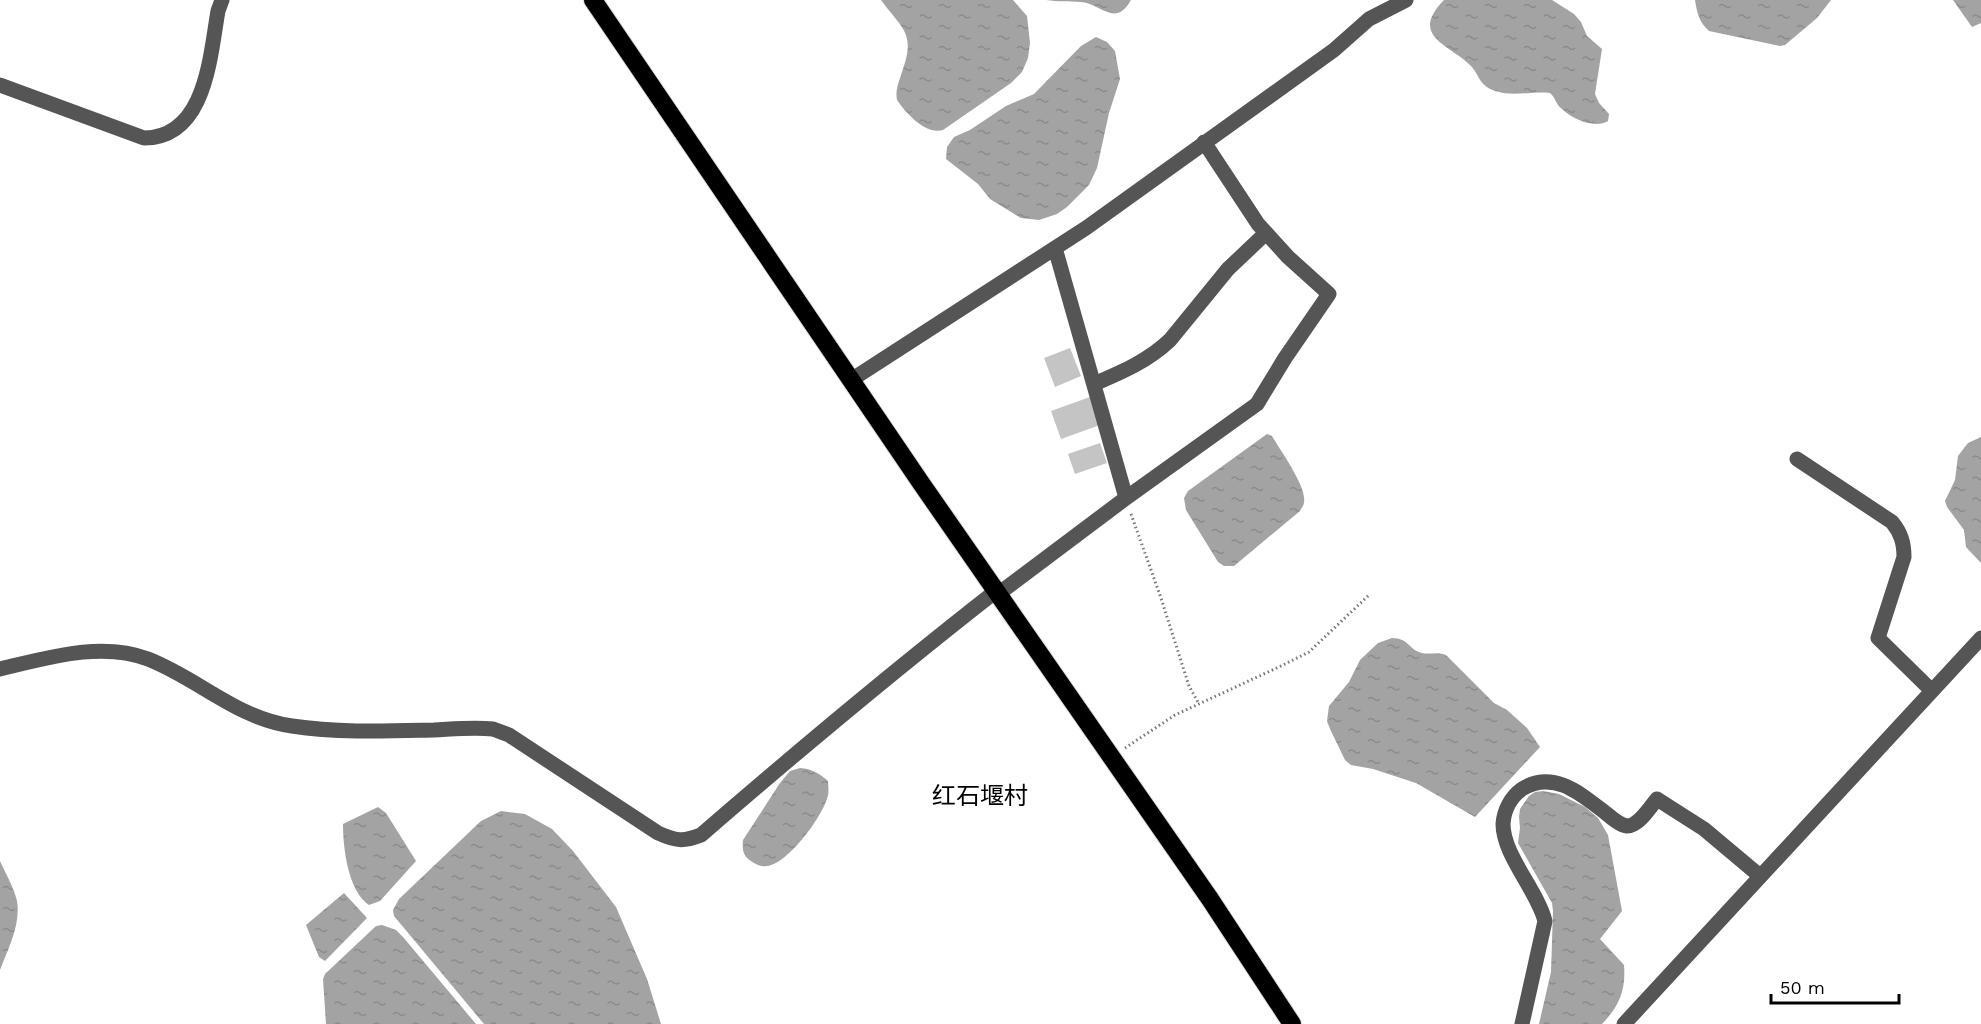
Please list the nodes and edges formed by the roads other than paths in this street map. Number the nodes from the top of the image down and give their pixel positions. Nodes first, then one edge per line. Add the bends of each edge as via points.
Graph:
1 (222, 0) edge
2 (593, 0) edge
3 (1406, 0) edge
4 (0, 85) edge
5 (1204, 142) junction
6 (1266, 233) junction
7 (1055, 248) junction
8 (851, 380) junction
9 (1094, 384) junction
10 (1797, 459) dead end
11 (1126, 498) junction
12 (997, 593) junction
13 (1981, 639) edge
14 (0, 669) edge
15 (1932, 691) junction
16 (1760, 876) junction
17 (1292, 1024) edge
18 (1522, 1024) edge
19 (1624, 1024) edge

1 - 4 street via 197,101 184,122 168,133 144,138
2 - 8 highway
3 - 5 street via 1369,19 1334,50
5 - 6 street
5 - 7 street
6 - 9 street via 1228,269 1160,350
6 - 11 street via 1329,294 1257,404
7 - 8 street
7 - 9 street
8 - 12 highway
9 - 11 street
10 - 15 street via 1898,529 1904,557 1878,638
11 - 12 street
12 - 14 street via 901,665 702,835 687,841 658,833 493,729 351,730 292,726 252,716 136,655 73,653
12 - 17 highway
13 - 15 street
15 - 16 street
16 - 18 street via 1704,829 1657,799 1629,826 1620,824 1559,783 1541,781 1519,791 1505,811 1504,829 1513,858 1545,921
16 - 19 street

